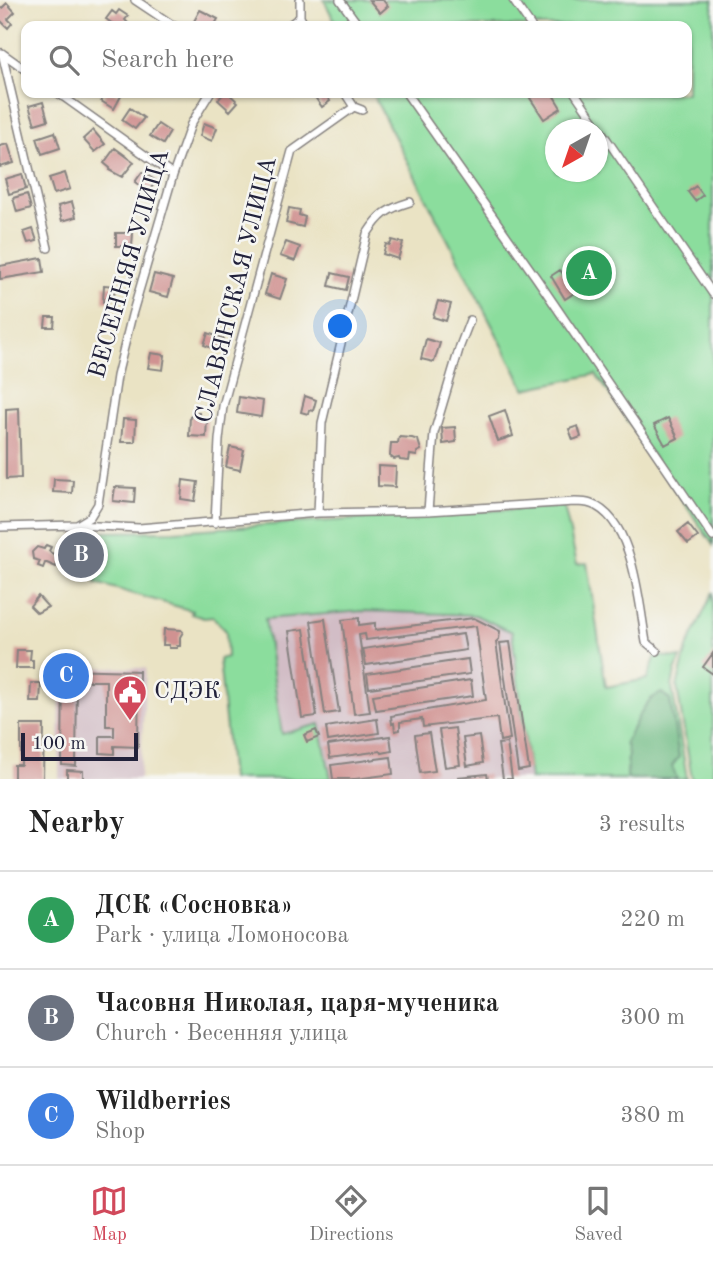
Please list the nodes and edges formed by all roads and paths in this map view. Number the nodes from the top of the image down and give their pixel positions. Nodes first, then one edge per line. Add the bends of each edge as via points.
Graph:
1 (135, 0) edge
2 (300, 0) edge
3 (340, 0) edge
4 (513, 0) edge
5 (300, 17) junction
6 (166, 21) edge
7 (295, 21) edge
8 (302, 21) edge
9 (355, 21) edge
10 (528, 21) edge
11 (1, 54) edge
12 (21, 67) edge
13 (65, 98) edge
14 (207, 98) edge
15 (349, 98) edge
16 (410, 98) edge
17 (578, 98) edge
18 (173, 175) junction
19 (410, 202) dead end
20 (48, 248) dead end
21 (713, 294) edge
22 (470, 320) dead end
23 (428, 511) junction
24 (318, 513) junction
25 (215, 523) junction
26 (76, 525) junction
27 (0, 527) edge
28 (713, 537) edge
29 (657, 651) dead end

1 - 6 street
2 - 5 street
3 - 9 street
4 - 10 street
5 - 7 street
5 - 8 street
11 - 12 street
11 - 20 street
13 - 18 street
14 - 18 street, ВЕСЕННЯЯ УЛИЦА via 191,124
15 - 25 street, СЛАВЯНСКАЯ УЛИЦА via 358,108 292,150 223,406
16 - 28 street
17 - 21 street
18 - 26 street, ВЕСЕННЯЯ УЛИЦА via 117,376 97,504 90,516
19 - 24 street via 390,208 367,234 322,423
22 - 23 street via 434,433
23 - 24 street
23 - 29 street via 575,502 603,511 621,533 632,559 646,642
24 - 25 street
25 - 26 street via 139,528
26 - 27 street

